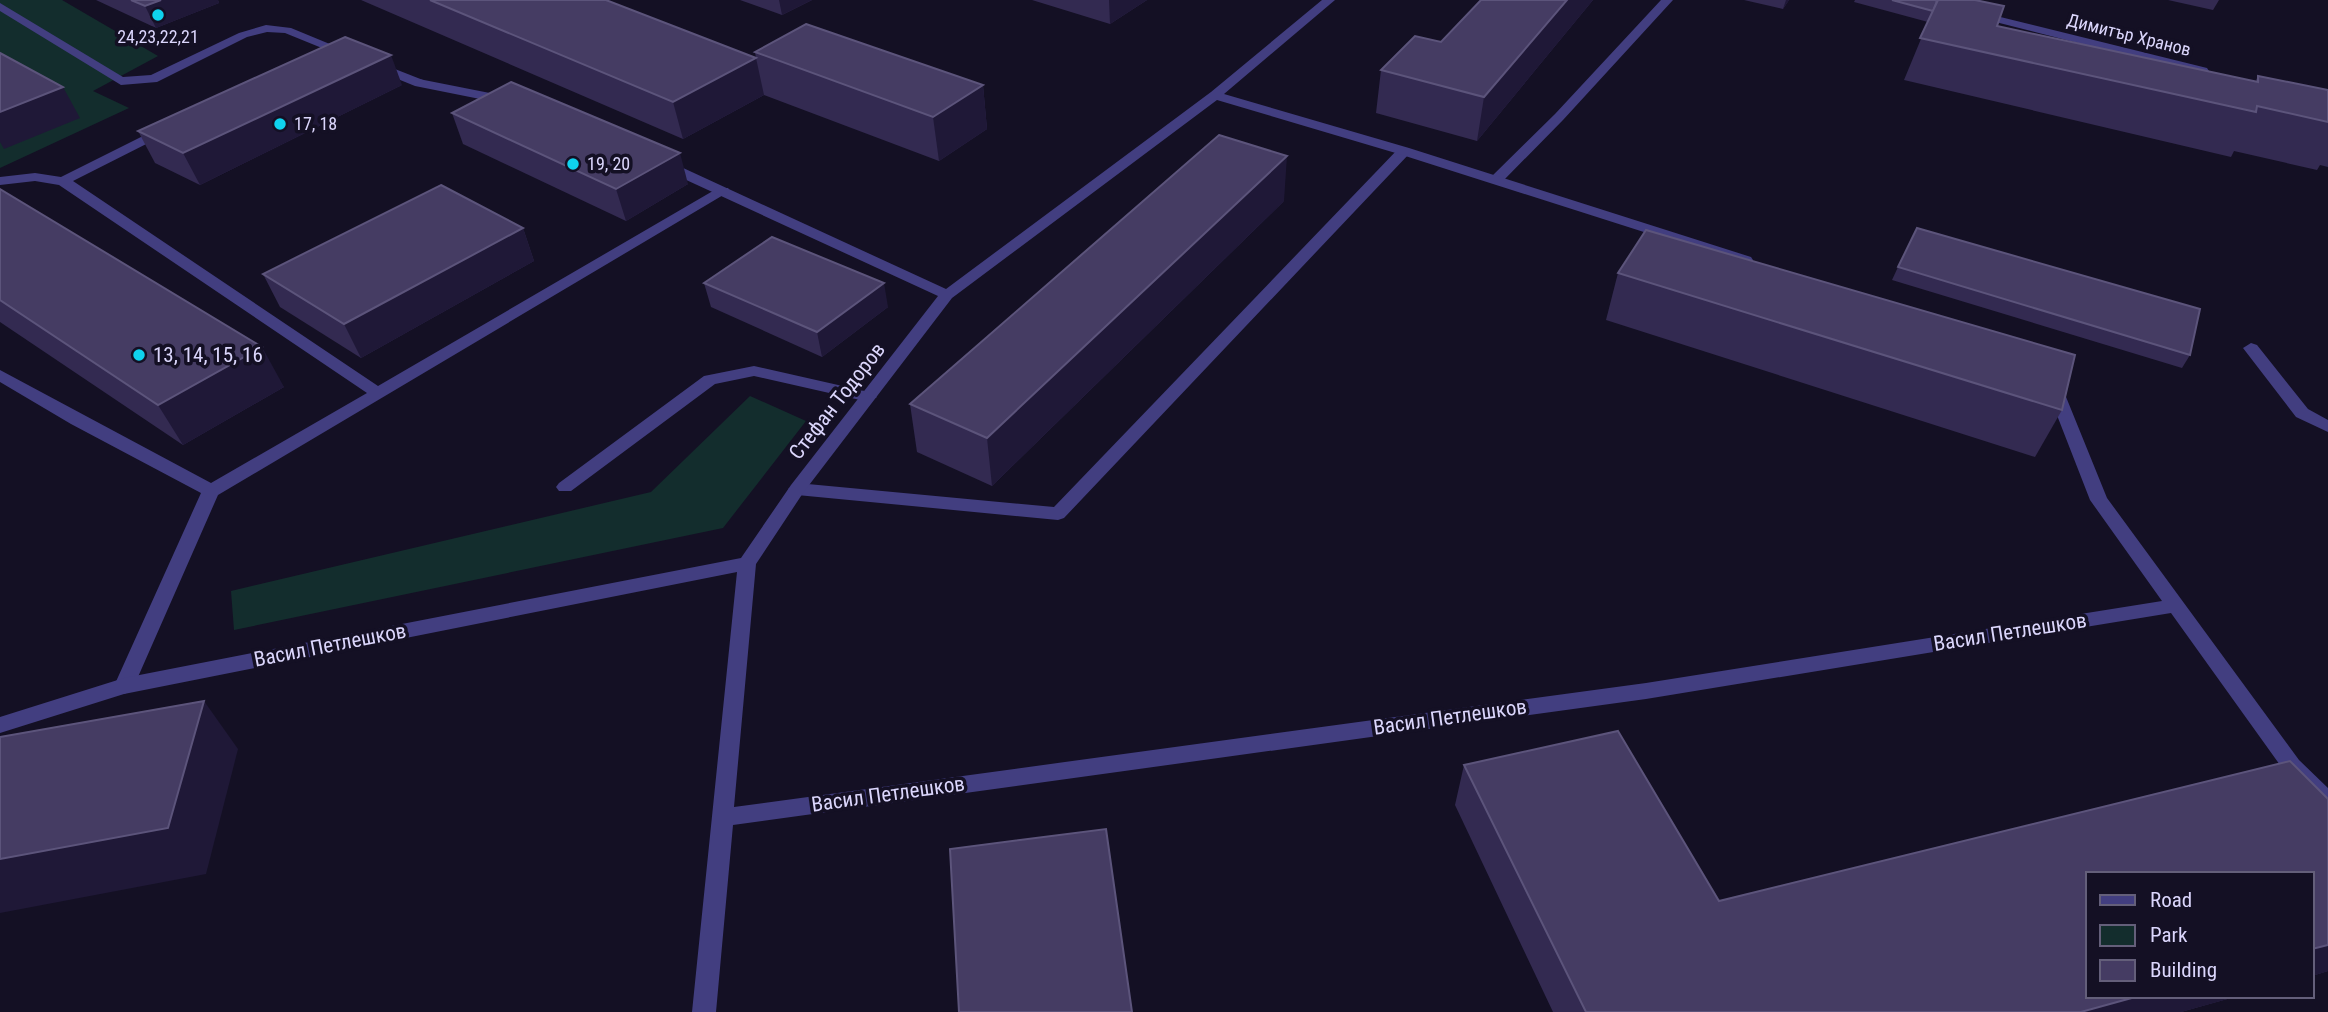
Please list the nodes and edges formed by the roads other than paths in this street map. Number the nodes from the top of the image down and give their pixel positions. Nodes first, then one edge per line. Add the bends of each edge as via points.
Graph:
1 (1329, 0) edge
2 (1667, 0) edge
3 (0, 6) edge
4 (1962, 10) edge
5 (354, 57) edge
6 (368, 62) edge
7 (2220, 76) edge
8 (1215, 94) junction
9 (522, 103) edge
10 (184, 120) edge
11 (1404, 151) junction
12 (648, 157) edge
13 (1496, 180) junction
14 (0, 181) edge
15 (63, 181) junction
16 (723, 191) junction
17 (1756, 263) edge
18 (947, 295) junction
19 (2251, 348) dead end
20 (0, 375) edge
21 (2046, 379) edge
22 (377, 393) junction
23 (869, 397) junction
24 (2328, 427) edge
25 (565, 487) dead end
26 (797, 489) junction
27 (211, 491) junction
28 (747, 563) junction
29 (2174, 606) junction
30 (124, 686) junction
31 (0, 725) edge
32 (2328, 801) edge
33 (723, 817) junction
34 (704, 1012) edge

1 - 8 street, Стефан Тодоров
2 - 13 street
3 - 5 street via 121,81 153,79 267,28 287,30 322,49
4 - 7 street, Димитър Хранов
6 - 9 street via 419,83
8 - 11 street
8 - 18 street, Стефан Тодоров
10 - 15 street
11 - 13 street
11 - 26 street via 1058,514
12 - 16 street
13 - 17 street
14 - 15 street via 35,177
15 - 22 street
16 - 18 street
16 - 22 street
18 - 23 street, Стефан Тодоров
19 - 24 street via 2302,413
20 - 27 street
21 - 29 street via 2055,388 2099,500
22 - 27 street
23 - 25 street via 754,371 710,380
23 - 26 street, Стефан Тодоров
26 - 28 street, Стефан Тодоров
27 - 30 street
28 - 30 street, Васил Петлешков
28 - 33 street, Стефан Тодоров
29 - 32 street via 2292,766
29 - 33 street, Васил Петлешков via 1646,691
30 - 31 street, Васил Петлешков
33 - 34 street, Стефан Тодоров

